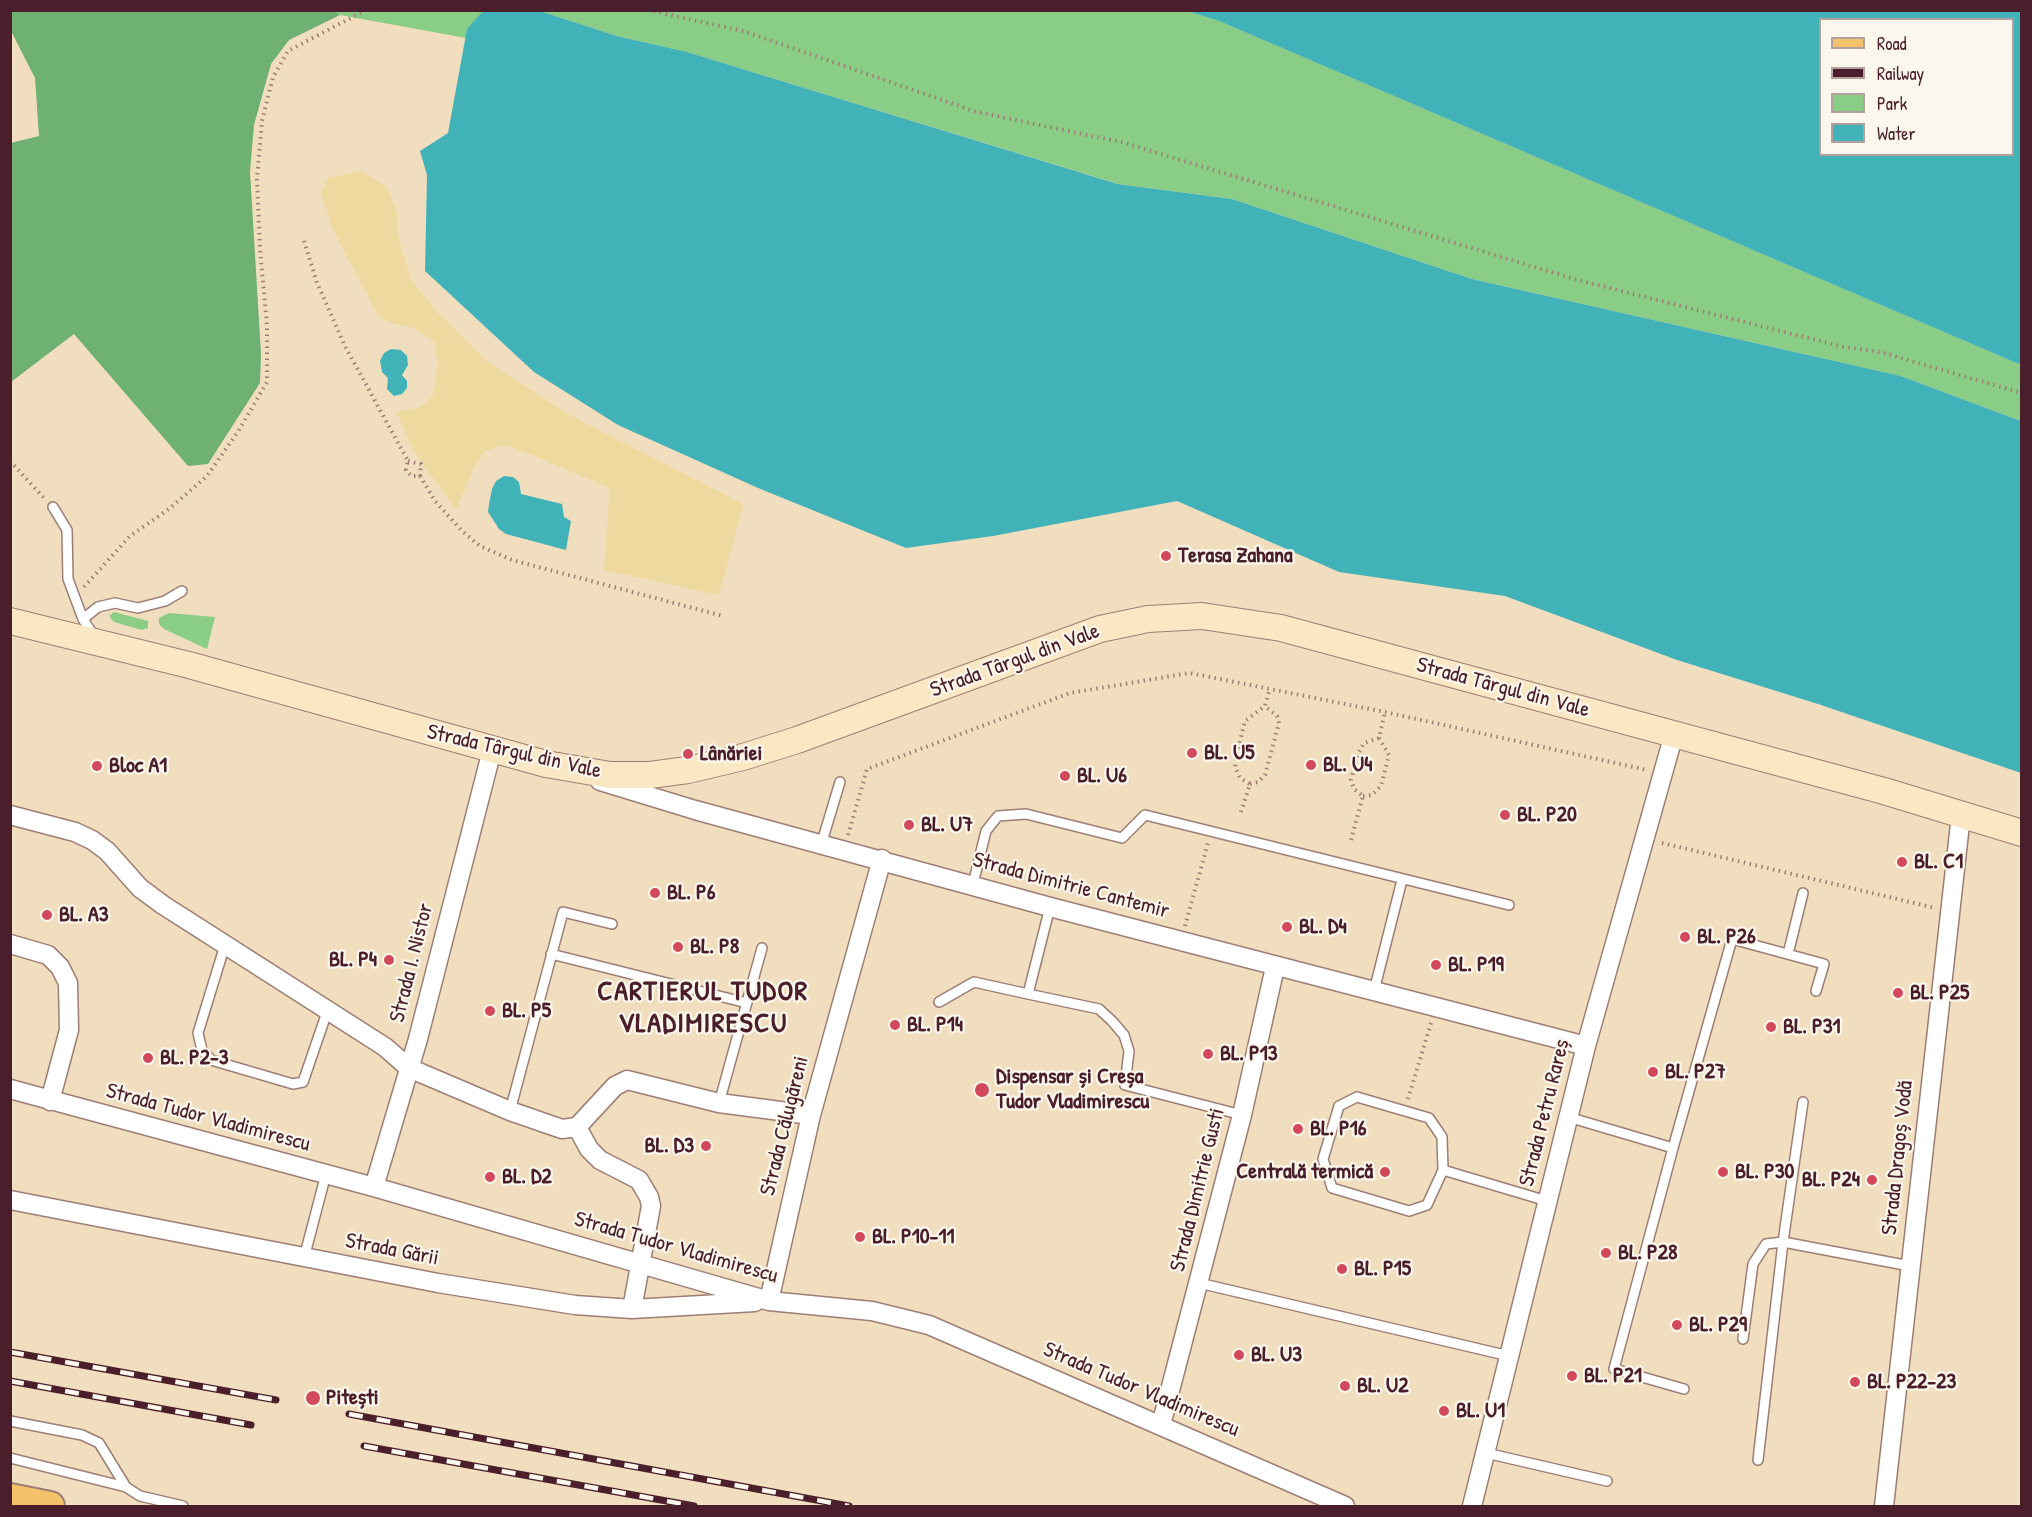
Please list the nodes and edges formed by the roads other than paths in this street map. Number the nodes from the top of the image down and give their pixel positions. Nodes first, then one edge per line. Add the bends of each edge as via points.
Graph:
1 (53, 507) road end
2 (182, 591) dead end
3 (83, 619) junction
4 (10, 621) edge
5 (98, 642) junction
6 (1674, 734) junction
7 (492, 750) junction
8 (546, 764) junction
9 (840, 782) dead end
10 (10, 815) edge
11 (1961, 815) junction
12 (2022, 833) edge
13 (821, 845) junction
14 (882, 859) junction
15 (1402, 880) junction
16 (973, 884) junction
17 (1803, 892) dead end
18 (1509, 905) dead end
19 (1050, 907) junction
20 (612, 924) dead end
21 (10, 944) edge
22 (225, 945) junction
23 (762, 948) dead end
24 (551, 954) junction
25 (1788, 954) junction
26 (1275, 967) junction
27 (1374, 991) junction
28 (1816, 991) dead end
29 (1028, 994) junction
30 (939, 1002) dead end
31 (747, 1003) junction
32 (327, 1012) junction
33 (1586, 1046) junction
34 (409, 1068) junction
35 (10, 1089) edge
36 (50, 1101) junction
37 (1803, 1102) dead end
38 (719, 1103) junction
39 (510, 1111) junction
40 (811, 1114) junction
41 (1242, 1115) junction
42 (1568, 1117) junction
43 (577, 1127) junction
44 (1673, 1148) junction
45 (1443, 1170) junction
46 (326, 1174) junction
47 (374, 1187) junction
48 (10, 1200) edge
49 (1547, 1201) junction
50 (1783, 1242) junction
51 (304, 1258) junction
52 (641, 1264) junction
53 (1910, 1266) junction
54 (1199, 1283) junction
55 (769, 1301) junction
56 (632, 1309) junction
57 (1743, 1339) dead end
58 (1509, 1356) junction
59 (1684, 1389) dead end
60 (10, 1421) edge
61 (1161, 1425) junction
62 (1486, 1453) junction
63 (10, 1458) edge
64 (1758, 1460) dead end
65 (1606, 1481) dead end
66 (126, 1487) junction
67 (10, 1498) edge
68 (50, 1506) edge
69 (183, 1506) edge
70 (1345, 1506) edge
71 (1472, 1506) edge
72 (1884, 1506) edge

1 - 3 lane via 68,530 68,579
2 - 3 lane via 165,601 138,608 115,603 98,607
3 - 5 lane
4 - 5 street, Strada Târgul din Vale
5 - 7 street, Strada Târgul din Vale
6 - 8 street, Strada Târgul din Vale via 1281,628 1202,616 1148,619 1100,629 798,740 688,770 610,775
6 - 11 street, Strada Târgul din Vale
6 - 33 street, Strada Petru Rareș
7 - 8 street, Strada Târgul din Vale
7 - 34 street, Strada I. Nistor
8 - 13 street, Strada Dimitrie Cantemir
9 - 13 lane
10 - 22 street via 92,840 107,850 140,888
11 - 12 street, Strada Târgul din Vale
11 - 53 street, Strada Dragoș Vodă
13 - 14 street, Strada Dimitrie Cantemir
14 - 16 street, Strada Dimitrie Cantemir
14 - 40 street, Strada Călugăreni
15 - 16 lane via 1144,815 1122,838 1026,814 998,816 986,831
15 - 18 lane
15 - 27 lane
16 - 19 street, Strada Dimitrie Cantemir
17 - 25 lane
19 - 26 street, Strada Dimitrie Cantemir
19 - 29 lane
20 - 24 lane via 562,912
21 - 36 street via 48,955 68,983 69,1030
22 - 32 street
22 - 32 lane via 198,1033 202,1050 211,1060 293,1084 303,1082
23 - 31 lane
24 - 31 lane
24 - 39 lane
25 - 28 lane via 1824,964
25 - 44 lane via 1732,939
26 - 27 street, Strada Dimitrie Cantemir
26 - 41 street, Strada Dimitrie Gusti
27 - 33 street, Strada Dimitrie Cantemir
29 - 30 lane via 974,982
29 - 41 lane via 1099,1009 1112,1021 1124,1035 1128,1051 1125,1085
31 - 38 lane
32 - 34 street via 385,1047
33 - 42 street, Strada Petru Rareș
34 - 39 street
34 - 47 street, Strada I. Nistor
35 - 36 street, Strada Tudor Vladimirescu
36 - 46 street, Strada Tudor Vladimirescu
37 - 50 lane
38 - 40 street
38 - 43 street via 627,1080 615,1086
39 - 43 street via 562,1129
40 - 55 street, Strada Călugăreni
41 - 54 street, Strada Dimitrie Gusti
42 - 44 lane
42 - 49 street, Strada Petru Rareș
43 - 52 street via 600,1160 639,1180 645,1188 651,1206
44 - 59 lane via 1614,1369
45 - 45 lane via 1427,1205 1408,1211 1332,1188 1323,1159 1339,1106 1357,1097 1429,1118 1442,1137
45 - 49 lane
46 - 47 street, Strada Tudor Vladimirescu
46 - 51 lane
47 - 52 street, Strada Tudor Vladimirescu
48 - 51 street, Strada Gării
49 - 58 street, Strada Petru Rareș
50 - 53 lane
50 - 57 lane via 1766,1244 1754,1264
50 - 64 lane
51 - 56 street, Strada Gării via 575,1305
52 - 55 street, Strada Tudor Vladimirescu
52 - 56 street
53 - 72 street, Strada Dragoș Vodă
54 - 58 lane
54 - 61 street, Strada Dimitrie Gusti
55 - 56 street, Strada Gării
55 - 61 street, Strada Tudor Vladimirescu via 872,1311 929,1325
58 - 62 street, Strada Petru Rareș
60 - 66 lane via 82,1435 99,1443
61 - 70 street, Strada Tudor Vladimirescu
62 - 65 lane
62 - 71 street, Strada Petru Rareș
63 - 66 lane
66 - 69 lane via 140,1496
67 - 68 main road

